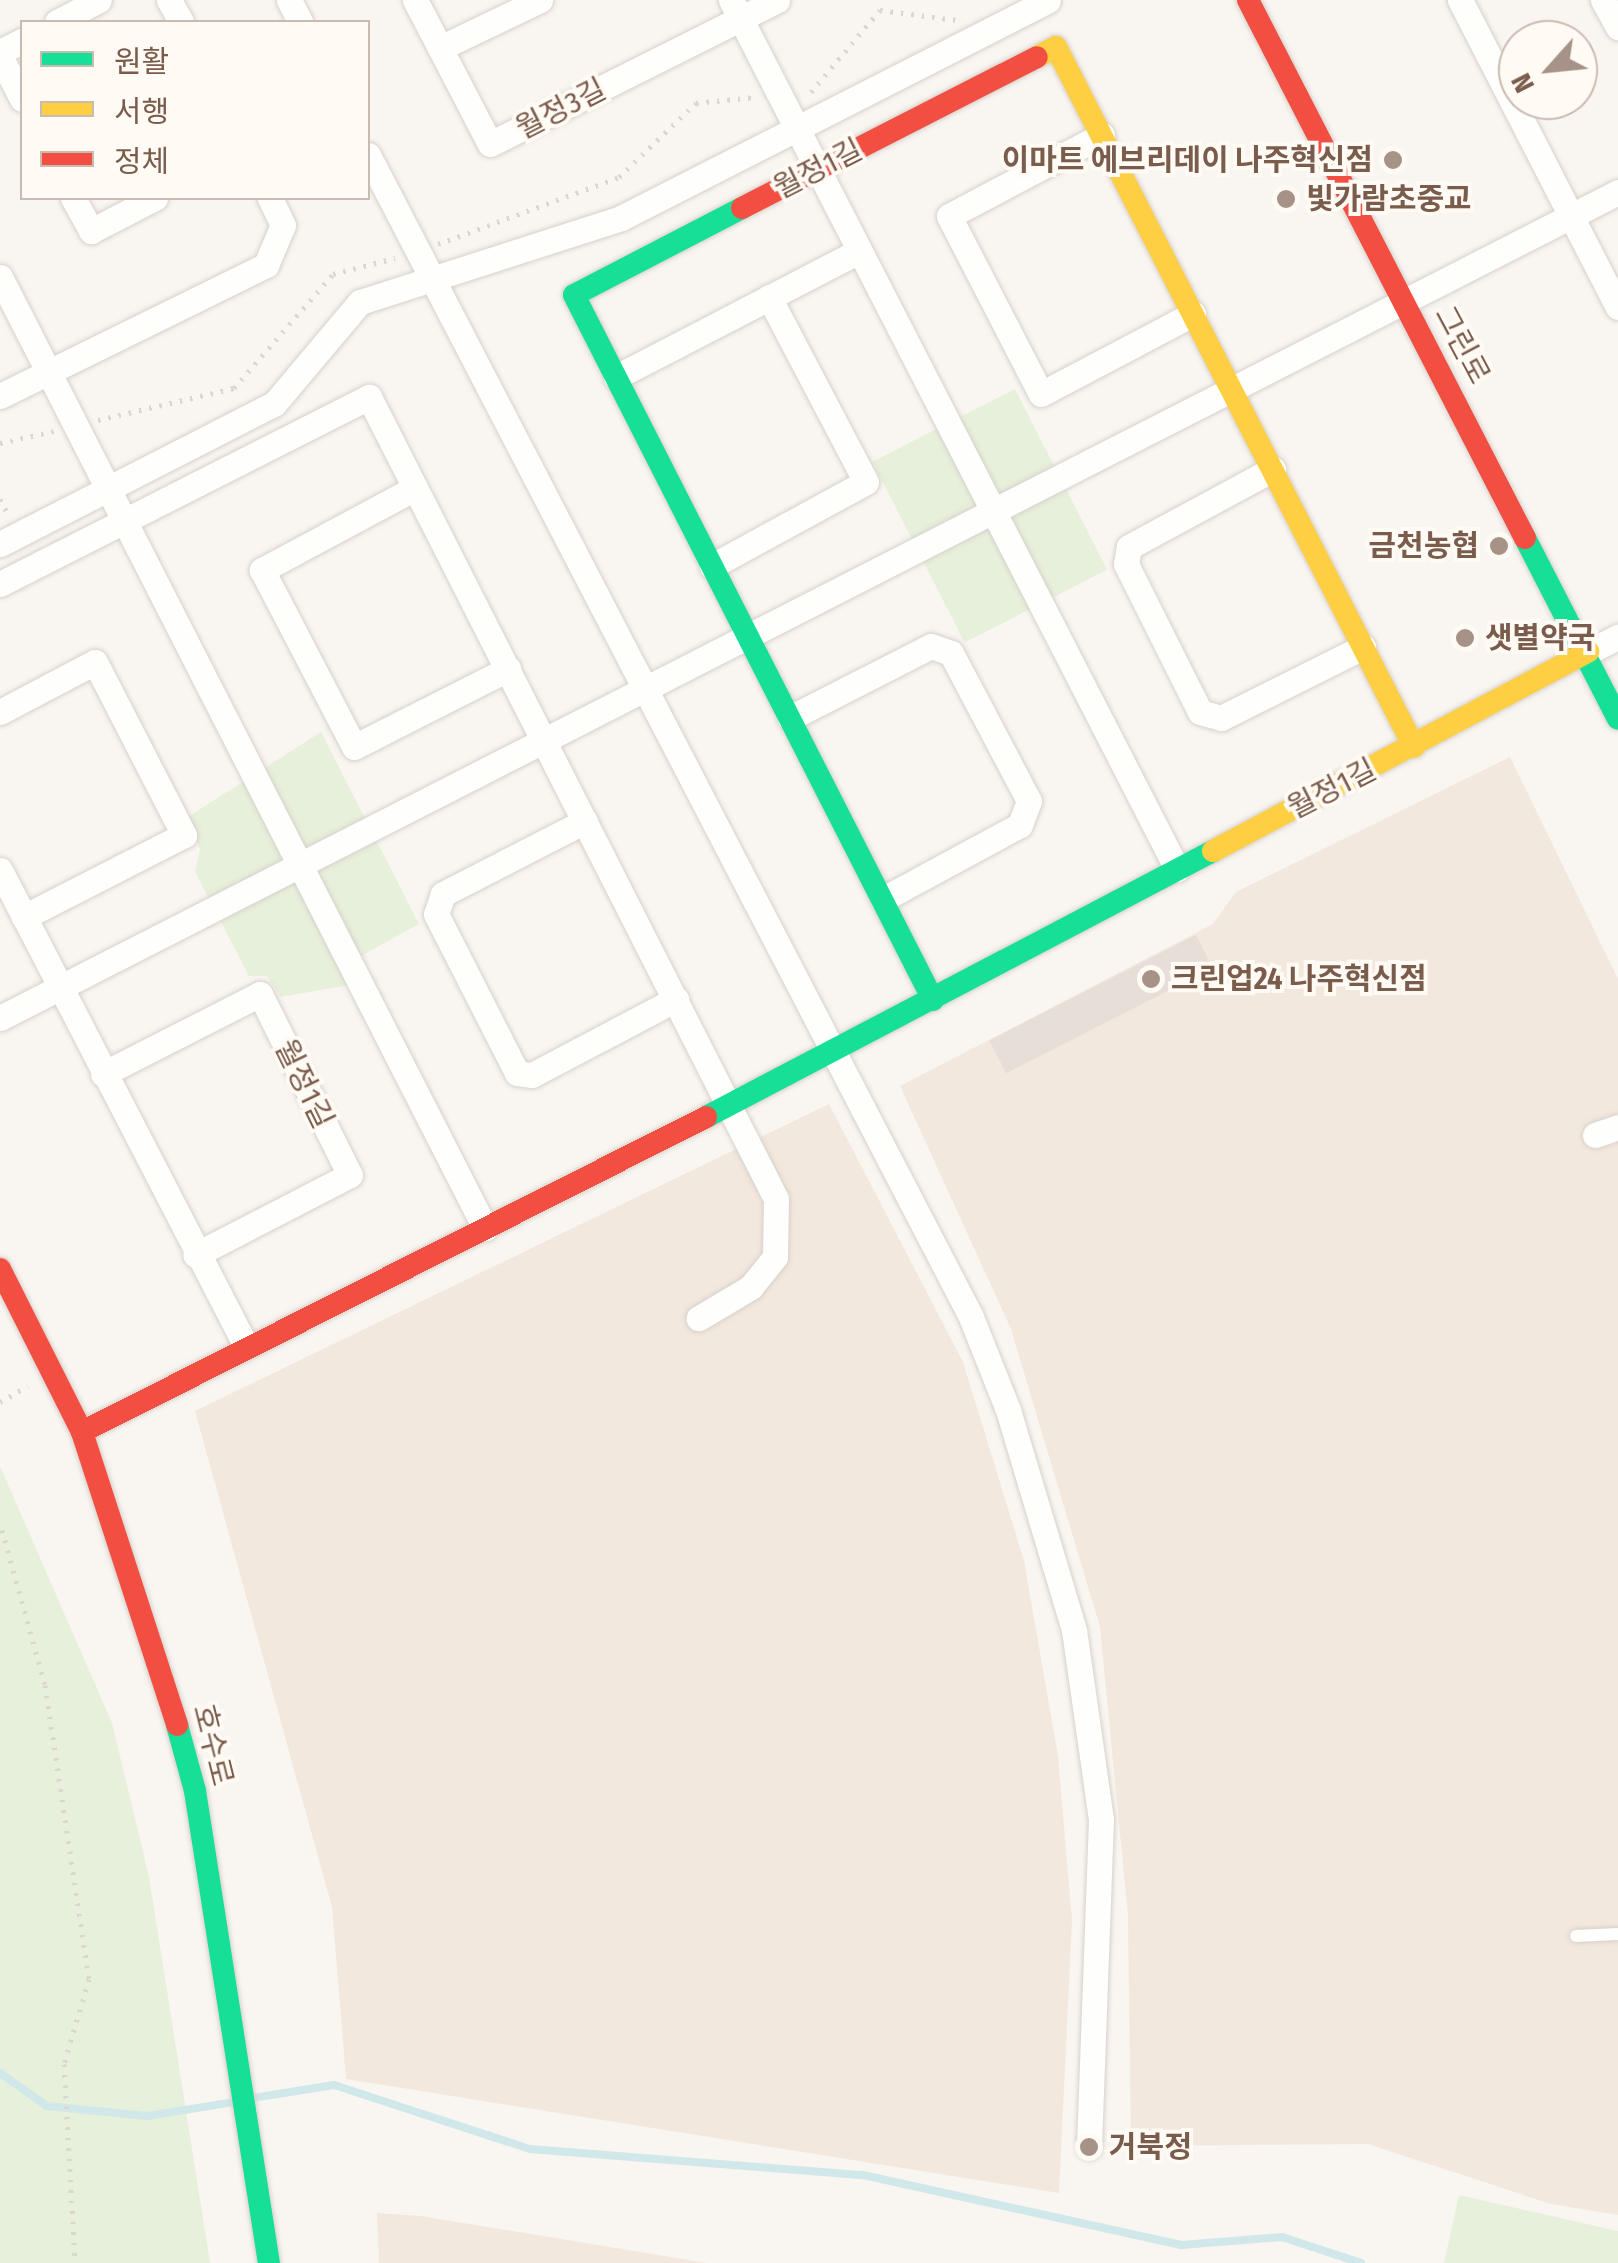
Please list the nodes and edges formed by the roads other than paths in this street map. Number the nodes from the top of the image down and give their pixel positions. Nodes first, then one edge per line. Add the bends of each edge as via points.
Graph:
1 (99, 0) edge
2 (416, 0) edge
3 (540, 0) edge
4 (777, 0) edge
5 (1048, 0) edge
6 (1248, 0) edge
7 (1460, 0) edge
8 (1602, 0) edge
9 (735, 9) edge
10 (60, 20) edge
11 (1618, 27) edge
12 (440, 48) junction
13 (0, 54) edge
14 (20, 96) edge
15 (796, 128) junction
16 (1102, 135) junction
17 (370, 159) edge
18 (818, 170) junction
19 (1618, 192) edge
20 (75, 200) edge
21 (151, 200) edge
22 (271, 200) edge
23 (1572, 215) junction
24 (860, 251) junction
25 (0, 277) edge
26 (430, 281) junction
27 (768, 297) junction
28 (1403, 297) junction
29 (1618, 307) edge
30 (1193, 314) junction
31 (48, 372) junction
32 (616, 377) junction
33 (1230, 386) junction
34 (0, 396) edge
35 (1273, 469) junction
36 (415, 488) junction
37 (108, 489) junction
38 (992, 508) junction
39 (124, 520) junction
40 (0, 544) edge
41 (712, 566) junction
42 (0, 584) edge
43 (747, 634) junction
44 (1618, 637) edge
45 (1363, 646) junction
46 (1588, 652) junction
47 (508, 668) junction
48 (642, 696) junction
49 (0, 712) edge
50 (790, 718) junction
51 (1618, 719) edge
52 (547, 745) junction
53 (1414, 747) junction
54 (585, 820) junction
55 (300, 869) junction
56 (1177, 869) junction
57 (0, 870) edge
58 (883, 899) junction
59 (24, 916) junction
60 (60, 988) junction
61 (676, 999) junction
62 (933, 1000) junction
63 (0, 1018) edge
64 (829, 1054) junction
65 (103, 1074) junction
66 (730, 1104) junction
67 (485, 1228) junction
68 (195, 1255) junction
69 (0, 1270) edge
70 (698, 1318) dead end
71 (246, 1346) junction
72 (82, 1432) junction
73 (1618, 1934) edge
74 (1576, 1936) dead end
75 (1089, 2146) dead end
76 (268, 2263) edge

1 - 10 street
2 - 12 street, 월정3길
3 - 12 street
4 - 9 street, 월정3길
5 - 15 street
6 - 28 street, 그린로
7 - 23 street
8 - 11 street
9 - 12 street, 월정3길 via 490,144
9 - 15 street
13 - 14 street
15 - 18 street
15 - 26 street via 621,218
16 - 18 street, 월정1길 via 1056,47
16 - 30 street, 월정1길
16 - 30 street via 948,216 1041,394
17 - 26 street
18 - 24 street
18 - 32 street, 월정1길 via 574,295
19 - 23 street
20 - 21 street via 91,231
22 - 31 street via 283,225 266,265
23 - 28 street
23 - 29 street
24 - 27 street
24 - 38 street
25 - 31 street
26 - 37 street via 360,302 274,404
26 - 48 street
27 - 32 street
27 - 41 street via 866,482
28 - 33 street
28 - 46 street, 그린로
30 - 33 street, 월정1길
31 - 34 street
31 - 37 street
32 - 41 street, 월정1길
33 - 35 street, 월정1길
33 - 38 street
35 - 45 street, 월정1길
35 - 45 street via 1128,546 1126,564 1200,712 1221,718
36 - 39 street via 369,397
36 - 47 street
36 - 47 street via 262,570 354,747
37 - 39 street
37 - 40 street
38 - 43 street
38 - 56 street
39 - 42 street
39 - 55 street
41 - 43 street, 월정1길
43 - 48 street
43 - 50 street, 월정1길
44 - 46 street
45 - 53 street, 월정1길
46 - 51 street, 그린로
46 - 53 street, 월정1길
47 - 52 street
48 - 52 street
48 - 64 street
49 - 59 street via 95,662 184,835
50 - 58 street, 월정1길
50 - 58 street via 931,646 951,653 1029,801 1020,825
52 - 54 street
52 - 55 street
53 - 56 street, 월정1길
54 - 61 street
54 - 61 street via 443,894 436,914 517,1073 532,1074
55 - 60 street
55 - 67 street
56 - 62 street, 월정1길
57 - 59 street
58 - 62 street, 월정1길
59 - 60 street
60 - 63 street
60 - 65 street
61 - 66 street
62 - 64 street, 월정1길
64 - 66 street, 월정1길
64 - 75 street via 971,1317 1074,1630 1100,1819
65 - 68 street
65 - 68 street, 월정1길 via 260,994 350,1175
66 - 67 street, 월정1길
66 - 70 street via 776,1198 778,1242 751,1287
67 - 71 street, 월정1길
68 - 71 street
69 - 72 street, 호수로
71 - 72 street, 월정1길
72 - 76 street, 호수로 via 144,1605 195,1792 235,2012
73 - 74 lane

